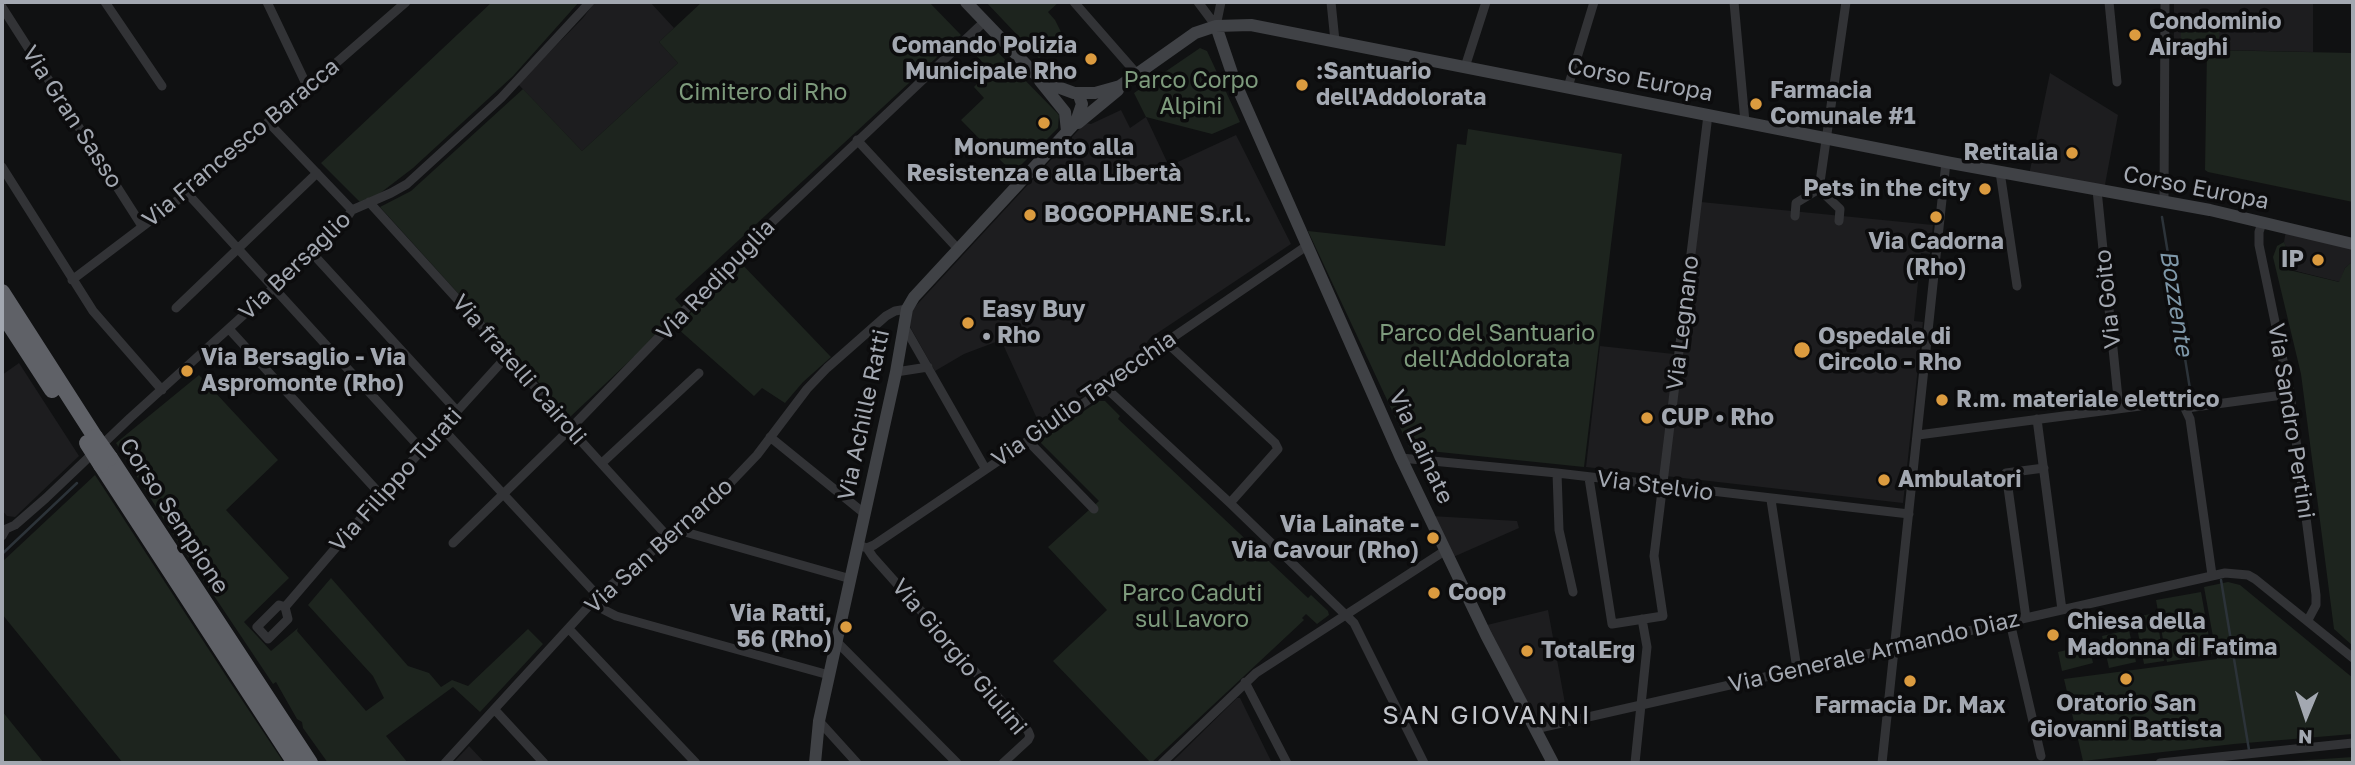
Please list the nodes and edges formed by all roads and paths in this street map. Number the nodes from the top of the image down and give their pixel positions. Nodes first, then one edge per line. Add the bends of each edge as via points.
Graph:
1 (106, 2) edge
2 (267, 2) edge
3 (405, 2) edge
4 (590, 2) edge
5 (966, 2) edge
6 (1074, 2) edge
7 (1198, 2) edge
8 (1221, 2) edge
9 (1331, 2) edge
10 (1486, 2) edge
11 (1594, 2) edge
12 (1734, 2) edge
13 (1846, 2) edge
14 (2109, 2) edge
15 (2165, 2) edge
16 (2, 7) edge
17 (985, 21) junction
18 (1216, 26) junction
19 (1335, 41) junction
20 (1465, 67) junction
21 (1036, 75) junction
22 (1137, 75) junction
23 (2117, 82) dead end
24 (162, 86) dead end
25 (1120, 86) junction
26 (308, 88) junction
27 (1568, 88) junction
28 (1078, 93) junction
29 (1708, 115) junction
30 (268, 122) junction
31 (1745, 122) junction
32 (1067, 131) junction
33 (1828, 137) junction
34 (857, 140) junction
35 (1946, 162) junction
36 (2, 167) edge
37 (2000, 172) junction
38 (317, 173) junction
39 (1819, 189) junction
40 (2097, 190) junction
41 (187, 193) junction
42 (369, 202) junction
43 (2164, 202) junction
44 (352, 210) junction
45 (1795, 216) dead end
46 (1839, 221) dead end
47 (2262, 223) junction
48 (142, 226) junction
49 (2353, 244) edge
50 (1308, 245) junction
51 (958, 249) junction
52 (238, 250) junction
53 (312, 253) junction
54 (72, 280) junction
55 (2017, 286) dead end
56 (274, 288) junction
57 (2, 292) edge
58 (176, 307) dead end
59 (907, 309) junction
60 (2, 313) edge
61 (904, 326) junction
62 (229, 329) junction
63 (1166, 342) junction
64 (508, 355) junction
65 (928, 367) junction
66 (896, 372) junction
67 (699, 373) dead end
68 (1106, 388) junction
69 (162, 390) junction
70 (2290, 394) junction
71 (2119, 408) junction
72 (2187, 408) junction
73 (457, 411) junction
74 (2037, 419) junction
75 (442, 428) junction
76 (570, 429) junction
77 (1918, 435) junction
78 (770, 437) junction
79 (91, 440) junction
80 (1028, 441) junction
81 (422, 450) junction
82 (1401, 458) junction
83 (106, 461) junction
84 (602, 463) junction
85 (985, 468) junction
86 (2044, 468) junction
87 (1557, 474) junction
88 (1589, 478) junction
89 (1663, 487) junction
90 (502, 493) junction
91 (381, 495) junction
92 (1771, 500) junction
93 (1230, 503) junction
94 (1094, 509) dead end
95 (865, 514) junction
96 (1909, 514) junction
97 (3, 529) edge
98 (678, 530) junction
99 (670, 538) junction
100 (453, 543) dead end
101 (863, 546) junction
102 (1446, 550) junction
103 (2211, 575) junction
104 (851, 579) junction
105 (1573, 592) dead end
106 (595, 599) junction
107 (285, 607) dead end
108 (2062, 610) junction
109 (1346, 613) junction
110 (2026, 618) junction
111 (1642, 619) junction
112 (2308, 620) junction
113 (2010, 622) junction
114 (569, 629) junction
115 (837, 642) junction
116 (1895, 648) junction
117 (2353, 658) edge
118 (1797, 669) junction
119 (829, 675) junction
120 (1245, 682) junction
121 (1641, 706) junction
122 (495, 710) junction
123 (819, 721) junction
124 (1535, 729) junction
125 (2353, 743) edge
126 (2041, 755) dead end
127 (295, 763) edge
128 (310, 763) edge
129 (446, 763) edge
130 (544, 763) edge
131 (696, 763) edge
132 (815, 763) edge
133 (858, 763) edge
134 (957, 763) edge
135 (1003, 763) edge
136 (1162, 763) edge
137 (1287, 763) edge
138 (1424, 763) edge
139 (1553, 763) edge
140 (1635, 763) edge
141 (1882, 763) edge
142 (2160, 763) edge

1 - 24 street
2 - 26 street
3 - 26 street, Via Francesco Baracca
4 - 42 street, Via Bersaglio via 501,98 407,184
5 - 17 street, Corso Europa
6 - 22 street
7 - 18 street
8 - 18 street
9 - 19 street
10 - 20 street
11 - 27 street
12 - 31 street
13 - 33 street
14 - 23 street
15 - 43 street
16 - 48 street, Via Gran Sasso
17 - 21 street, Corso Europa
17 - 34 street, Via Redipuglia
18 - 19 street, Corso Europa via 1251,25
18 - 22 street, Corso Europa via 1180,42
18 - 50 street, Via Lainate via 1235,82
19 - 20 street, Corso Europa
20 - 27 street, Corso Europa
21 - 28 street, Corso Europa
21 - 32 street via 1065,112
22 - 25 street, Corso Europa
25 - 28 street, Corso Europa
25 - 32 street, Via Achille Ratti
26 - 30 street, Via Francesco Baracca
27 - 29 street, Corso Europa
28 - 32 street, Via Achille Ratti via 1070,106
29 - 31 street, Corso Europa
29 - 89 street, Via Legnano
30 - 38 street
30 - 41 street, Via Francesco Baracca
31 - 33 street, Corso Europa
32 - 51 street, Via Achille Ratti
33 - 35 street, Corso Europa
33 - 39 street
34 - 51 street
34 - 76 street, Via Redipuglia via 741,251
35 - 37 street, Corso Europa
35 - 77 street
36 - 54 street
37 - 40 street, Corso Europa
37 - 55 street
38 - 44 street
38 - 52 street
39 - 45 street via 1796,203
39 - 46 street via 1840,209
40 - 43 street, Corso Europa
40 - 71 street, Via Goito
41 - 48 street, Via Francesco Baracca
41 - 52 street
42 - 44 street, Via Bersaglio
42 - 64 street, Via fratelli Cairoli
43 - 47 street, Corso Europa
44 - 53 street, Via Bersaglio
47 - 49 street, Corso Europa
47 - 70 street, Via Sandro Pertini via 2259,245
48 - 54 street, Via Francesco Baracca
50 - 63 street, Via Giulio Tavecchia
50 - 82 street, Via Lainate
51 - 59 street, Via Achille Ratti
52 - 56 street
52 - 58 street
53 - 56 street, Via Bersaglio
53 - 73 street
54 - 69 street
56 - 62 street, Via Bersaglio
56 - 81 street
57 - 79 highway, Corso Sempione
59 - 61 street, Via Achille Ratti
59 - 78 street, Via San Bernardo via 886,316 827,368
60 - 79 highway, Corso Sempione
61 - 65 street
61 - 66 street, Via Achille Ratti
62 - 69 street, Via Bersaglio
62 - 91 street
63 - 68 street, Via Giulio Tavecchia
63 - 93 street via 1278,449
64 - 73 street, Via Filippo Turati
64 - 76 street, Via fratelli Cairoli
65 - 66 street
65 - 85 street
66 - 95 street, Via Achille Ratti
67 - 84 street
68 - 80 street, Via Giulio Tavecchia
68 - 93 street
69 - 97 street, Via Bersaglio via 25,517
70 - 72 street
70 - 112 street, Via Sandro Pertini via 2316,595
71 - 72 street via 2171,401
71 - 74 street
72 - 103 street
73 - 75 street, Via Filippo Turati
74 - 77 street
74 - 86 street
75 - 81 street, Via Filippo Turati
75 - 90 street
76 - 84 street, Via fratelli Cairoli
76 - 90 street, Via Redipuglia
77 - 96 street
78 - 95 street
78 - 98 street, Via San Bernardo via 715,499
79 - 83 highway, Corso Sempione, bridge
80 - 85 street, Via Giulio Tavecchia
80 - 94 street
81 - 91 street, Via Filippo Turati
82 - 87 street, Via Stelvio
82 - 102 street, Via Lainate
83 - 127 highway, Corso Sempione
83 - 128 highway, Corso Sempione
84 - 99 street, Via fratelli Cairoli
85 - 101 street, Via Giulio Tavecchia
86 - 108 street
86 - 110 street via 2006,473
87 - 88 street, Via Stelvio
87 - 105 street via 1559,530
88 - 89 street, Via Stelvio
88 - 111 street, Via Legnano via 1612,624
89 - 92 street, Via Stelvio
89 - 111 street, Via Legnano via 1654,556 1663,616
90 - 100 street, Via Redipuglia
90 - 106 street
91 - 107 street, Via Filippo Turati
92 - 96 street, Via Stelvio
92 - 118 street
93 - 109 street
95 - 101 street, Via Achille Ratti
96 - 116 street
98 - 99 street, Via San Bernardo
98 - 104 street
99 - 106 street, Via San Bernardo
101 - 104 street, Via Achille Ratti
101 - 135 street, Via Giorgio Giulini via 1028,730 1028,740
102 - 109 street
102 - 124 street, Via Lainate
103 - 108 street, Via Generale Armando Diaz
103 - 112 street, Via Generale Armando Diaz via 2248,575
104 - 115 street, Via Achille Ratti
106 - 114 street, Via San Bernardo
106 - 119 street via 616,616
108 - 110 street, Via Generale Armando Diaz
109 - 120 street
109 - 138 street
110 - 113 street, Via Generale Armando Diaz
111 - 121 street via 1647,647
112 - 117 street, Via Generale Armando Diaz
113 - 116 street, Via Generale Armando Diaz
113 - 126 street
114 - 122 street, Via San Bernardo
114 - 131 street
115 - 119 street, Via Achille Ratti
115 - 134 street
116 - 118 street, Via Generale Armando Diaz
116 - 141 street
118 - 121 street, Via Generale Armando Diaz
119 - 123 street, Via Achille Ratti
120 - 136 street
120 - 137 street
121 - 124 street, Via Generale Armando Diaz
121 - 140 street
122 - 129 street, Via San Bernardo
122 - 130 street
123 - 132 street, Via Achille Ratti
123 - 133 street
124 - 139 street, Via Lainate
125 - 142 street

